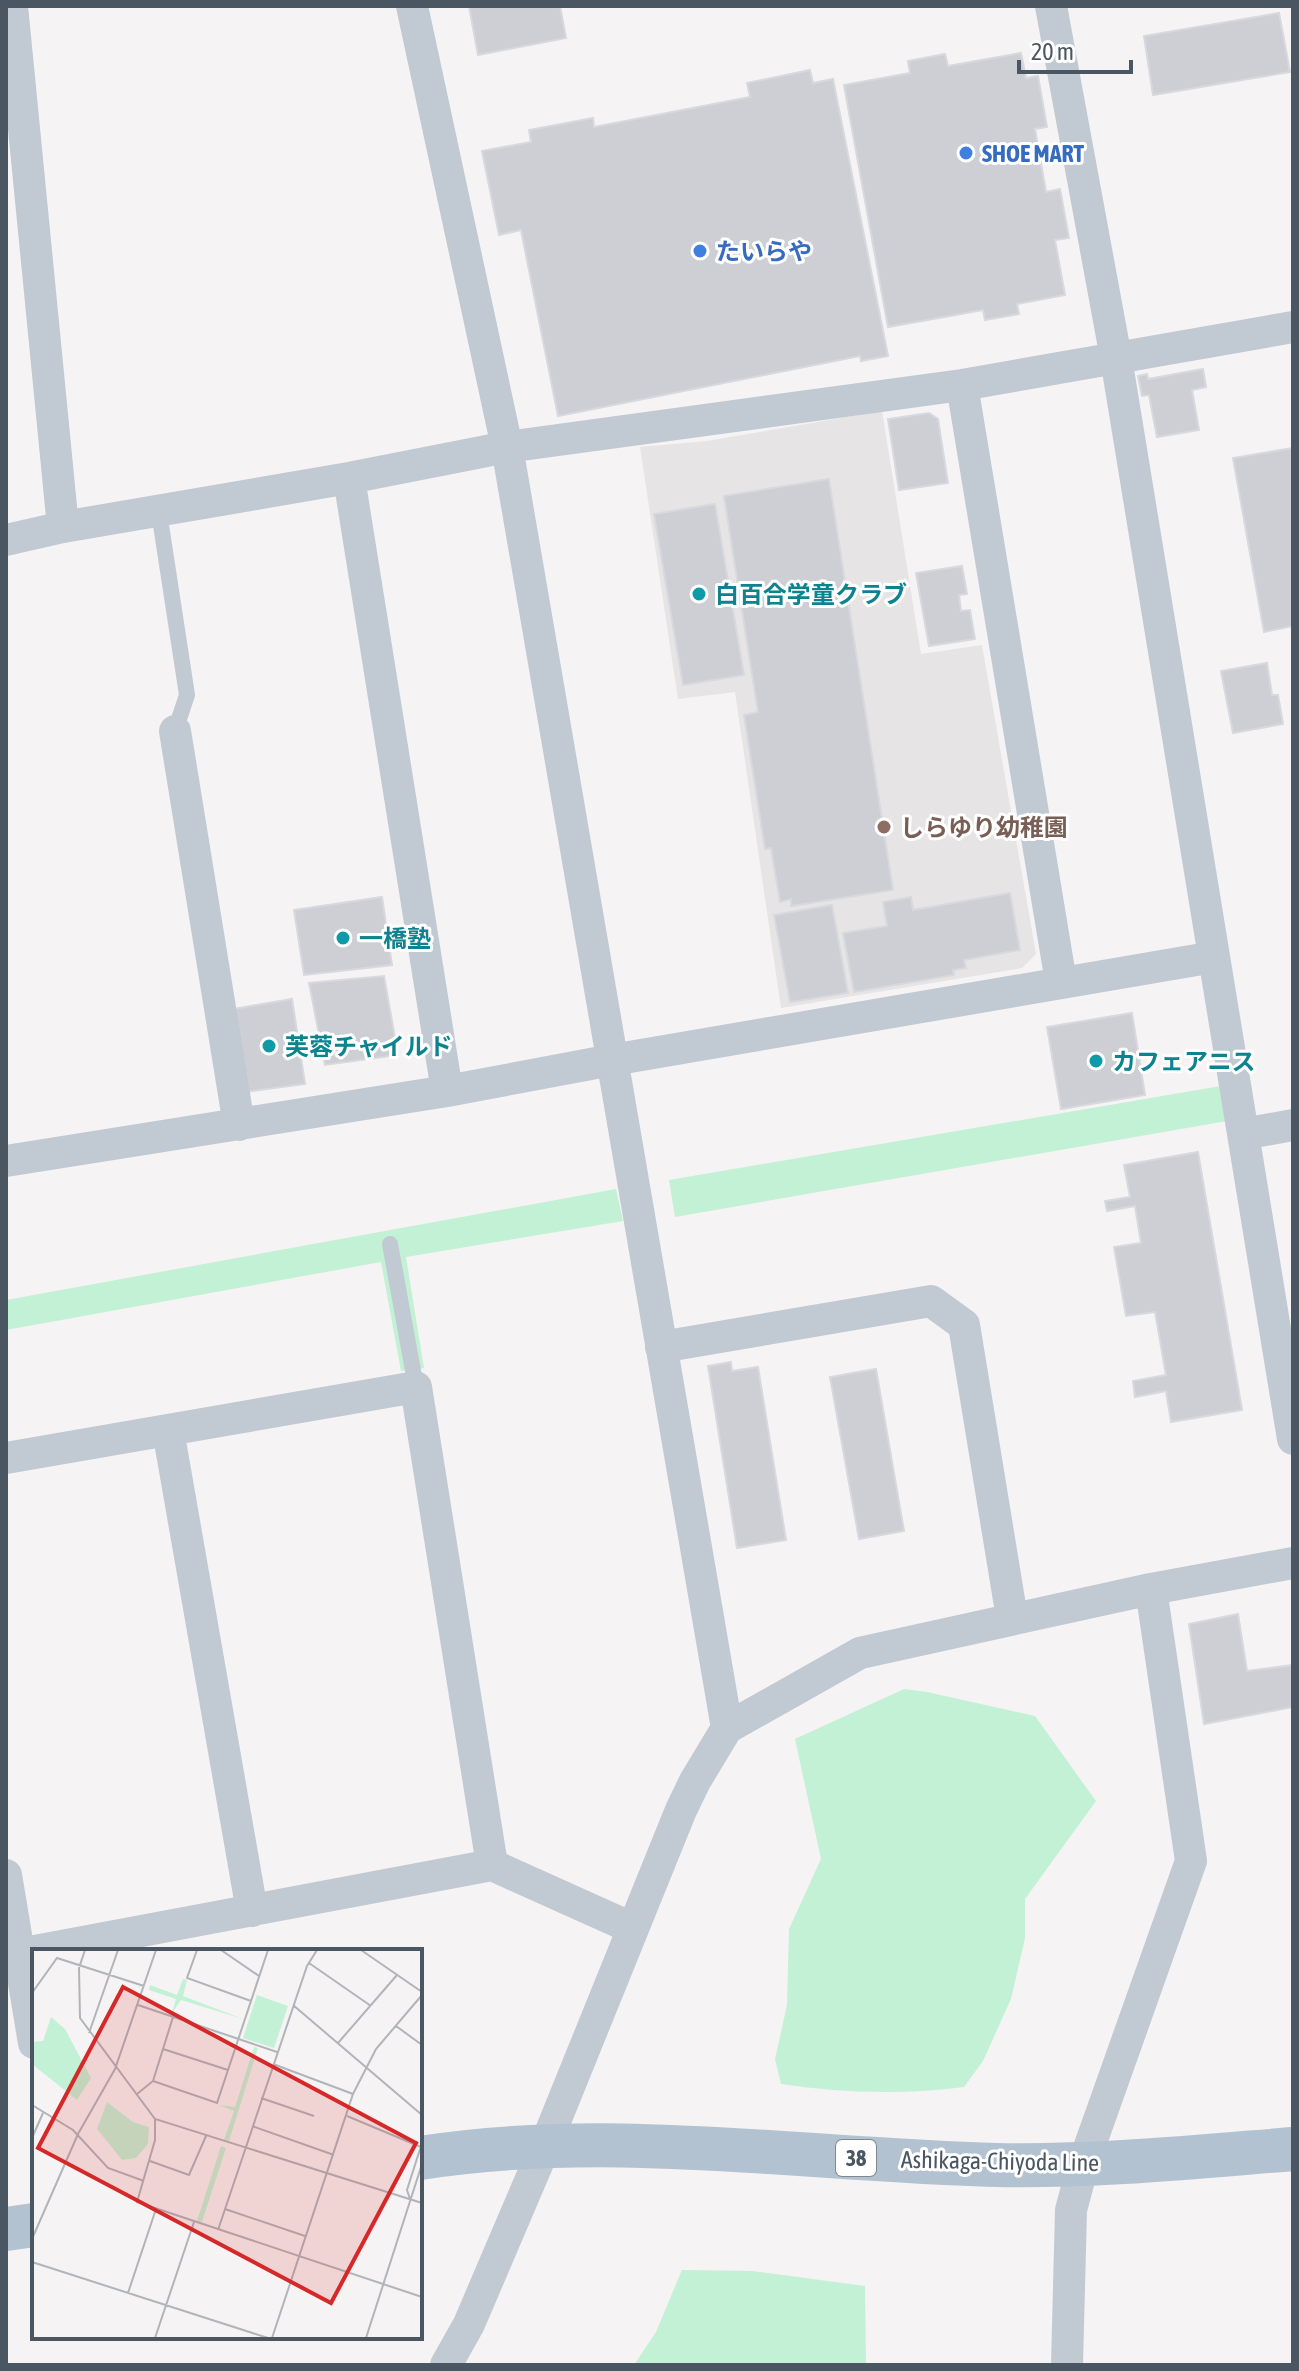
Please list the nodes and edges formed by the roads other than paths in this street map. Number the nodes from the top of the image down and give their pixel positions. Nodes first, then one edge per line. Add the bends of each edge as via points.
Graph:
1 (12, 6) edge
2 (412, 6) edge
3 (1051, 6) edge
4 (1293, 327) edge
5 (1116, 358) junction
6 (962, 385) junction
7 (507, 447) junction
8 (349, 478) junction
9 (159, 512) junction
10 (63, 527) junction
11 (6, 540) edge
12 (175, 731) joint
13 (1214, 957) junction
14 (1061, 982) junction
15 (612, 1060) junction
16 (447, 1091) junction
17 (239, 1125) junction
18 (1293, 1125) edge
19 (1243, 1134) junction
20 (6, 1161) edge
21 (390, 1244) dead end
22 (661, 1347) junction
23 (416, 1387) junction
24 (1292, 1427) edge
25 (168, 1430) junction
26 (6, 1458) edge
27 (1293, 1563) edge
28 (1151, 1589) junction
29 (1012, 1618) junction
30 (727, 1728) junction
31 (492, 1865) junction
32 (6, 1875) edge
33 (252, 1911) junction
34 (632, 1928) junction
35 (46, 1949) edge
36 (32, 1952) edge
37 (19, 1954) junction
38 (32, 2031) edge
39 (545, 2146) junction
40 (1293, 2149) edge
41 (422, 2158) edge
42 (1083, 2165) junction
43 (32, 2225) edge
44 (6, 2229) edge
45 (446, 2365) edge
46 (1067, 2365) edge

1 - 10 street
2 - 7 street
3 - 5 street
4 - 5 street
5 - 6 street
5 - 13 street
6 - 7 street
6 - 14 street
7 - 8 street
7 - 15 street
8 - 9 street
8 - 16 street
9 - 10 street
9 - 12 lane via 187,695
10 - 11 street
12 - 17 street
13 - 14 street
13 - 19 street
14 - 15 street
15 - 16 street
15 - 22 street
16 - 17 street
17 - 20 street
18 - 19 street
19 - 24 street
21 - 23 lane
22 - 29 street via 931,1301 964,1325
22 - 30 street
23 - 25 street
23 - 31 street
25 - 26 street
25 - 33 street
27 - 28 street
28 - 29 street
28 - 42 street via 1191,1861
29 - 30 street via 860,1653
30 - 34 street via 695,1781
31 - 33 street
31 - 34 street
32 - 37 street
33 - 35 street
34 - 39 street
36 - 37 street
37 - 38 street
39 - 41 main road, Ashikaga-Chiyoda Line / 38
39 - 42 main road, Ashikaga-Chiyoda Line / 38
39 - 45 street via 469,2324
40 - 42 main road, Ashikaga-Chiyoda Line / 38
42 - 46 street via 1071,2210
43 - 44 main road

